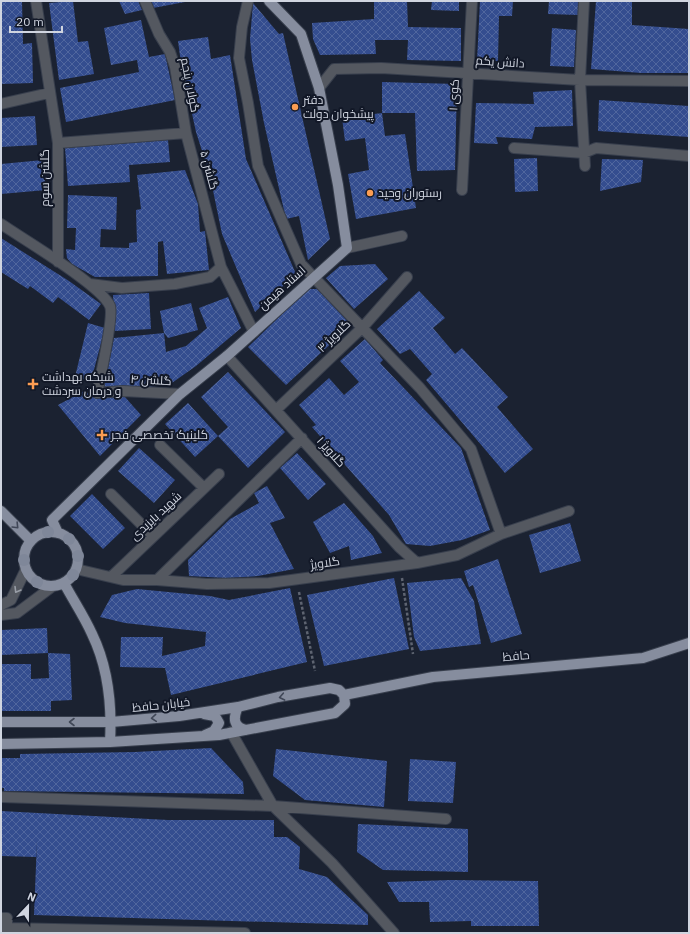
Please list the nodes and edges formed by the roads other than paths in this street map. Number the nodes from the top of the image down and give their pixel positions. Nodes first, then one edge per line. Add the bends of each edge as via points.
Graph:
1 (36, 1) edge
2 (145, 1) edge
3 (248, 1) edge
4 (269, 1) edge
5 (472, 1) edge
6 (584, 1) edge
7 (468, 72) junction
8 (580, 80) junction
9 (689, 81) edge
10 (319, 88) junction
11 (50, 93) junction
12 (1, 104) edge
13 (186, 133) junction
14 (58, 143) junction
15 (514, 148) dead end
16 (584, 153) junction
17 (689, 156) edge
18 (585, 166) dead end
19 (462, 190) dead end
20 (1, 224) edge
21 (402, 236) dead end
22 (347, 248) junction
23 (58, 262) junction
24 (221, 267) junction
25 (314, 277) junction
26 (407, 277) dead end
27 (90, 284) junction
28 (363, 327) junction
29 (254, 332) junction
30 (227, 356) junction
31 (180, 394) junction
32 (276, 410) junction
33 (302, 438) junction
34 (160, 445) dead end
35 (219, 474) dead end
36 (204, 488) junction
37 (111, 494) dead end
38 (1, 511) edge
39 (569, 511) dead end
40 (58, 533) junction
41 (501, 534) junction
42 (153, 536) junction
43 (31, 541) junction
44 (417, 563) junction
45 (26, 569) junction
46 (76, 569) junction
47 (111, 577) junction
48 (157, 580) junction
49 (64, 583) junction
50 (53, 586) junction
51 (1, 605) edge
52 (1, 615) edge
53 (689, 643) edge
54 (344, 695) junction
55 (238, 707) junction
56 (203, 714) junction
57 (1, 722) edge
58 (111, 722) junction
59 (246, 730) junction
60 (231, 732) junction
61 (204, 735) junction
62 (110, 742) junction
63 (1, 744) edge
64 (1, 797) edge
65 (273, 806) junction
66 (446, 819) dead end
67 (1, 918) edge
68 (7, 930) edge
69 (244, 933) edge
70 (394, 933) edge

1 - 11 street, گلشن سوم
2 - 13 street, گولان پنجم via 175,67
3 - 25 street via 239,58 258,166 301,264
4 - 10 main road via 301,34
5 - 7 street, کوی ۱
6 - 8 street
7 - 8 street, دانش یکم
7 - 10 street, دانش یکم via 381,68 334,70
7 - 19 street, کوی ۱
8 - 9 street, دانش یکم
8 - 16 street
10 - 22 main road
11 - 12 street
11 - 14 street, گلشن سوم
13 - 14 street
13 - 24 street, گلشن ۵
14 - 23 street, گلشن سوم
15 - 16 street
16 - 17 street via 596,148
16 - 18 street
20 - 23 street
21 - 22 street
22 - 25 main road, استاد هیمن
23 - 27 street
24 - 27 street via 210,277 175,284 122,288
24 - 29 street, گلشن ۵
25 - 28 street
25 - 29 main road, استاد هیمن
26 - 28 street, گلاویژ ۳
27 - 31 street, گلشن ۴ via 104,297 110,307 97,393 123,391
28 - 32 street, گلاویژ ۳
28 - 41 street via 420,388 471,449
29 - 30 main road, استاد هیمن
30 - 31 main road, استاد هیمن
30 - 32 street, گلاویژ ۱
31 - 40 main road, استاد هیمن via 52,520
32 - 33 street, گلاویژ ۱
33 - 44 street, گلاویژ ۱ via 399,547
33 - 48 street
34 - 36 street
35 - 36 street, شهید بایزیدی
36 - 42 street, شهید بایزیدی
37 - 42 street
38 -> 43 main road
39 - 41 street, گلاویژ
40 - 43 main road via 48,532 38,535
40 - 46 main road via 74,544 78,556
41 - 44 street, گلاویژ via 457,555
42 - 47 street, شهید بایزیدی
43 - 45 main road via 24,560
44 - 48 street, گلاویژ via 269,583 207,584
45 - 50 main road via 37,582
45 -> 51 street via 11,600
46 - 47 street, گلاویژ
46 - 49 main road
47 - 48 street, گلاویژ via 123,580
49 - 50 main road
49 - 58 main road via 93,635 102,663
50 - 52 street via 17,613
53 - 54 main road, حافظ via 643,658 433,677
54 -> 55 main road, خیابان حافظ via 339,690 330,688
54 - 59 main road via 345,704 335,713
55 - 56 main road, خیابان حافظ
55 - 59 main road via 234,715 235,724
56 -> 58 main road, خیابان حافظ
56 - 61 main road via 215,716 219,723 214,731
58 -> 57 main road, خیابان حافظ
58 - 62 main road
59 - 60 main road
60 - 61 main road
60 - 65 street
61 - 62 main road
62 - 63 main road
64 - 65 street
65 - 66 street
65 - 70 street via 332,863
67 - 68 street via 7,918
68 - 69 street

